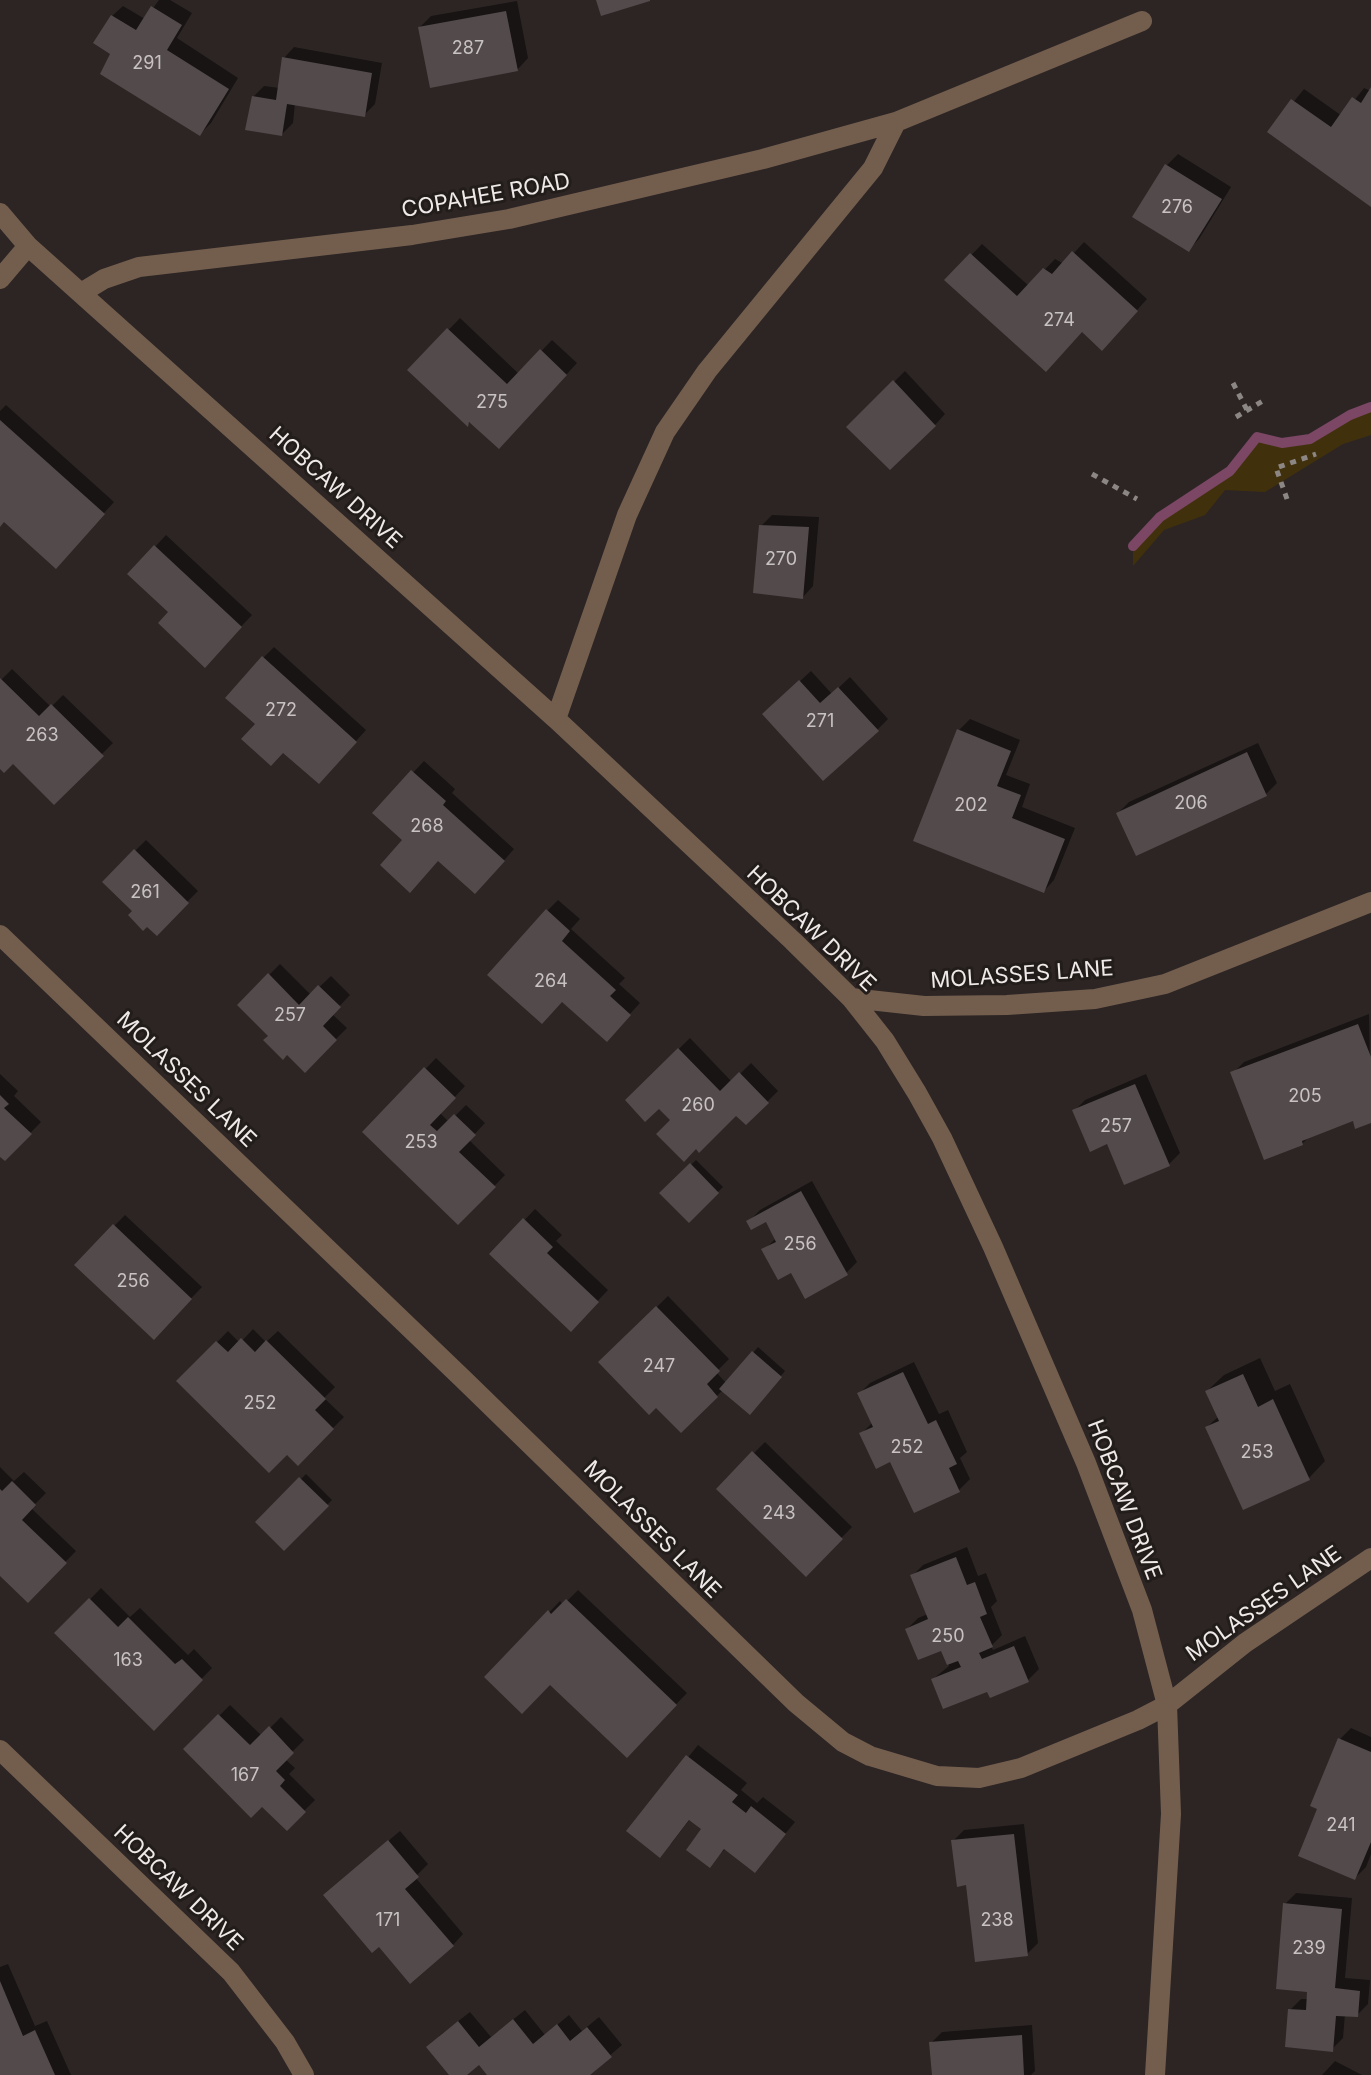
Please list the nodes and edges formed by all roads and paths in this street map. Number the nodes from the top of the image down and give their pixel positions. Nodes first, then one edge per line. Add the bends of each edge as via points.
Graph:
1 (1142, 21) dead end
2 (896, 122) junction
3 (0, 213) edge
4 (28, 246) junction
5 (0, 279) edge
6 (81, 293) junction
7 (1233, 383) dead end
8 (1266, 399) dead end
9 (1247, 410) junction
10 (1236, 417) dead end
11 (1316, 454) dead end
12 (1092, 474) dead end
13 (1137, 499) dead end
14 (1287, 499) dead end
15 (556, 719) junction
16 (1371, 902) edge
17 (0, 935) edge
18 (851, 998) junction
19 (1371, 1558) edge
20 (1167, 1705) junction
21 (0, 1750) edge
22 (304, 2075) edge
23 (1155, 2075) edge

1 - 2 street, COPAHEE ROAD
2 - 6 street, COPAHEE ROAD via 509,219 139,267
2 - 15 street via 873,168 707,371 665,432 627,515
3 - 4 street, HOBCAW DRIVE
4 - 5 street
4 - 6 street, HOBCAW DRIVE
6 - 15 street, HOBCAW DRIVE
7 - 9 path
8 - 9 path
9 - 10 path
11 - 14 path via 1276,468
12 - 13 path
15 - 18 street, HOBCAW DRIVE
16 - 18 street, MOLASSES LANE via 1165,984 1095,999 924,1006
17 - 20 street, MOLASSES LANE via 796,1703 843,1742 937,1776 979,1778 1021,1768
18 - 20 street, HOBCAW DRIVE via 923,1104 993,1247 1086,1463 1142,1610
19 - 20 street, MOLASSES LANE via 1245,1643
20 - 23 street, HOBCAW DRIVE via 1171,1814
21 - 22 street, HOBCAW DRIVE via 231,1972

